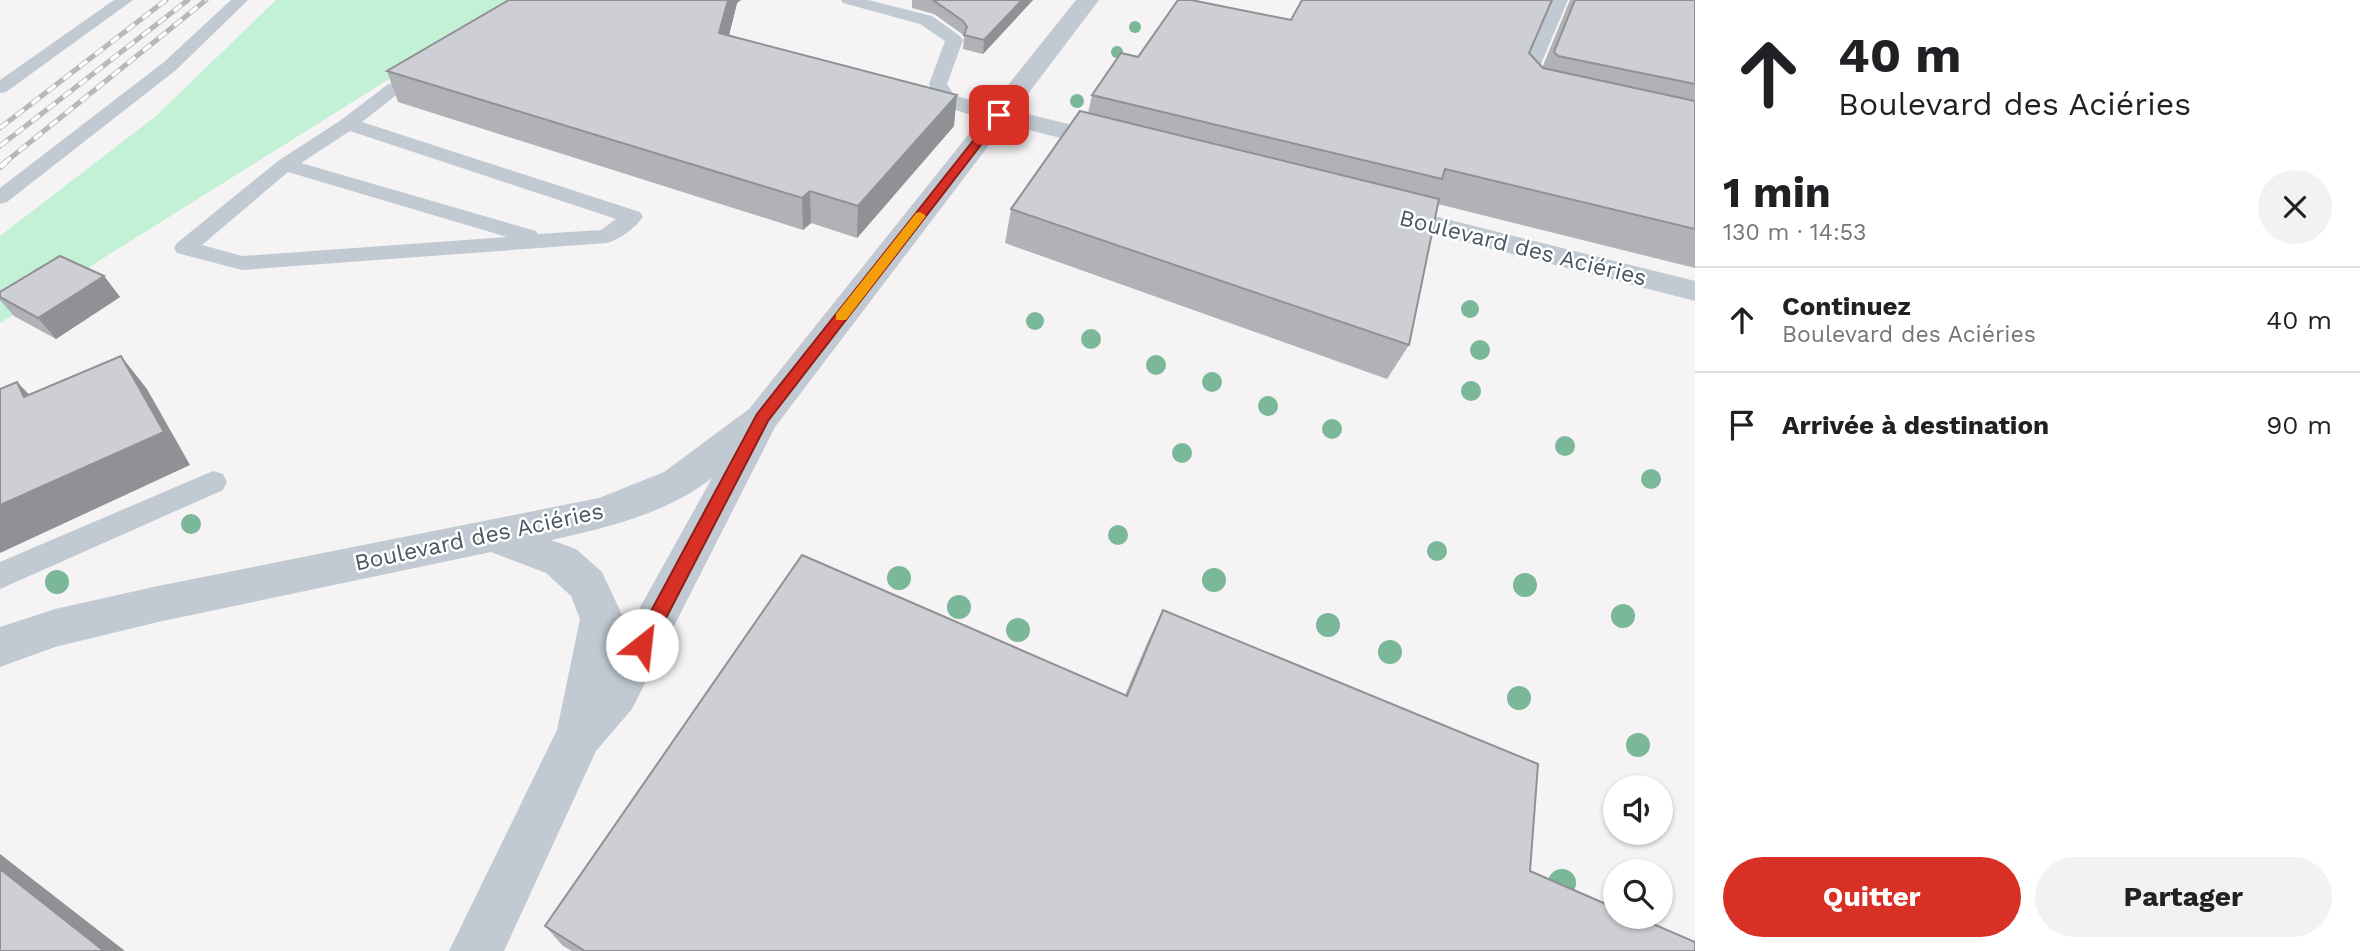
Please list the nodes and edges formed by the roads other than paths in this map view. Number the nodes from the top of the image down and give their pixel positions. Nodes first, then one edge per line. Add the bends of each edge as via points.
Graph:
1 (125, 0) edge
2 (240, 0) edge
3 (849, 0) edge
4 (1056, 0) edge
5 (1560, 0) edge
6 (1086, 3) edge
7 (438, 61) edge
8 (0, 88) edge
9 (1546, 96) edge
10 (999, 115) junction
11 (348, 124) junction
12 (1145, 152) edge
13 (285, 165) junction
14 (0, 198) edge
15 (1360, 206) edge
16 (545, 241) junction
17 (1695, 291) edge
18 (762, 418) junction
19 (213, 482) dead end
20 (493, 536) junction
21 (0, 576) edge
22 (0, 648) edge
23 (579, 735) junction
24 (476, 951) edge

1 - 8 lane
2 - 14 lane via 170,66
3 - 10 lane via 926,20 954,40 938,85 947,99
4 - 6 street
5 - 9 lane via 1523,84
6 - 10 street, Boulevard des Aciéries
7 - 11 lane
10 - 12 street
10 - 18 street, Boulevard des Aciéries
11 - 13 lane
11 - 16 lane via 632,217 607,236
13 - 16 lane
13 - 16 lane via 185,248 242,263
15 - 17 street, Boulevard des Aciéries
18 - 20 street, Boulevard des Aciéries via 678,483 604,513
18 - 23 street via 615,694
19 - 21 lane
20 - 22 street, Boulevard des Aciéries via 158,604 55,628
20 - 23 street via 561,561 587,585 602,619
23 - 24 street

